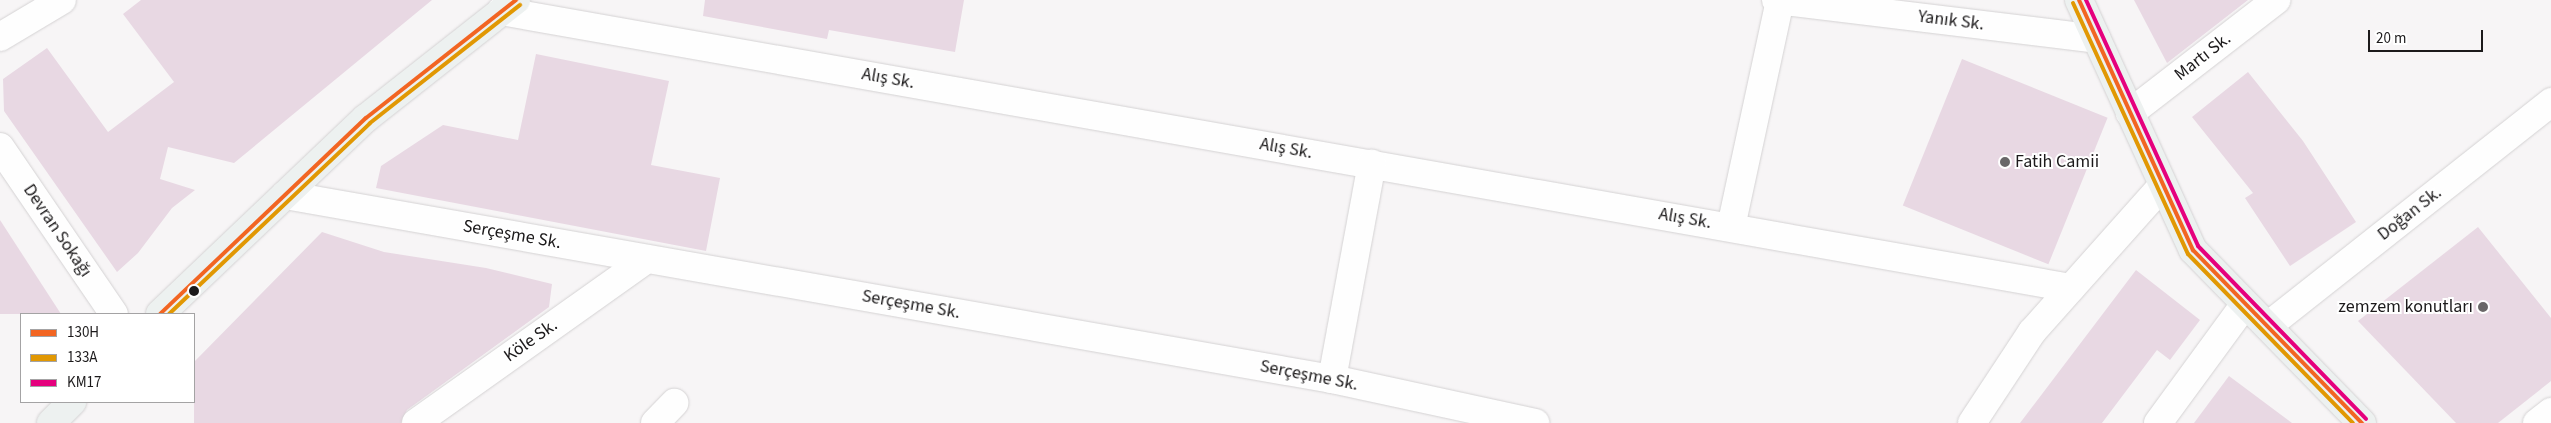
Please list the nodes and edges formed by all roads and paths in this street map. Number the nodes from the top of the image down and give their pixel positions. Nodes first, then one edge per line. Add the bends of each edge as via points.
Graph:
1 (62, 0) edge
2 (1776, 0) edge
3 (2079, 0) edge
4 (2276, 0) edge
5 (1780, 1) edge
6 (509, 5) edge
7 (0, 37) edge
8 (2097, 39) junction
9 (2551, 102) edge
10 (2130, 114) junction
11 (0, 147) edge
12 (1372, 164) junction
13 (2162, 186) junction
14 (285, 195) junction
15 (1731, 228) junction
16 (647, 259) junction
17 (2071, 288) junction
18 (2245, 304) junction
19 (113, 313) edge
20 (161, 313) edge
21 (2269, 325) junction
22 (1332, 379) junction
23 (71, 403) edge
24 (674, 403) dead end
25 (2551, 412) edge
26 (51, 423) edge
27 (416, 423) edge
28 (655, 423) edge
29 (1535, 423) edge
30 (1972, 423) edge
31 (2158, 423) edge
32 (2362, 423) edge
33 (2538, 423) edge

1 - 7 street
2 - 5 street, Yanık Sk.
3 - 8 street
4 - 10 street, Martı Sk.
5 - 8 street, Yanık Sk.
5 - 15 street
6 - 12 street, Alış Sk.
6 - 14 street via 366,118
8 - 10 street
9 - 21 street, Doğan Sk.
10 - 13 street
11 - 19 street, Devran Sokağı
12 - 15 street, Alış Sk.
12 - 22 street
13 - 17 street
13 - 18 street via 2193,250
14 - 16 street, Serçeşme Sk.
14 - 20 street
15 - 17 street, Alış Sk.
16 - 22 street, Serçeşme Sk.
16 - 27 street, Köle Sk.
17 - 30 street via 2032,332
18 - 21 street
18 - 31 street
21 - 32 street
22 - 29 street, Serçeşme Sk.
23 - 26 street
24 - 28 street
25 - 33 street

